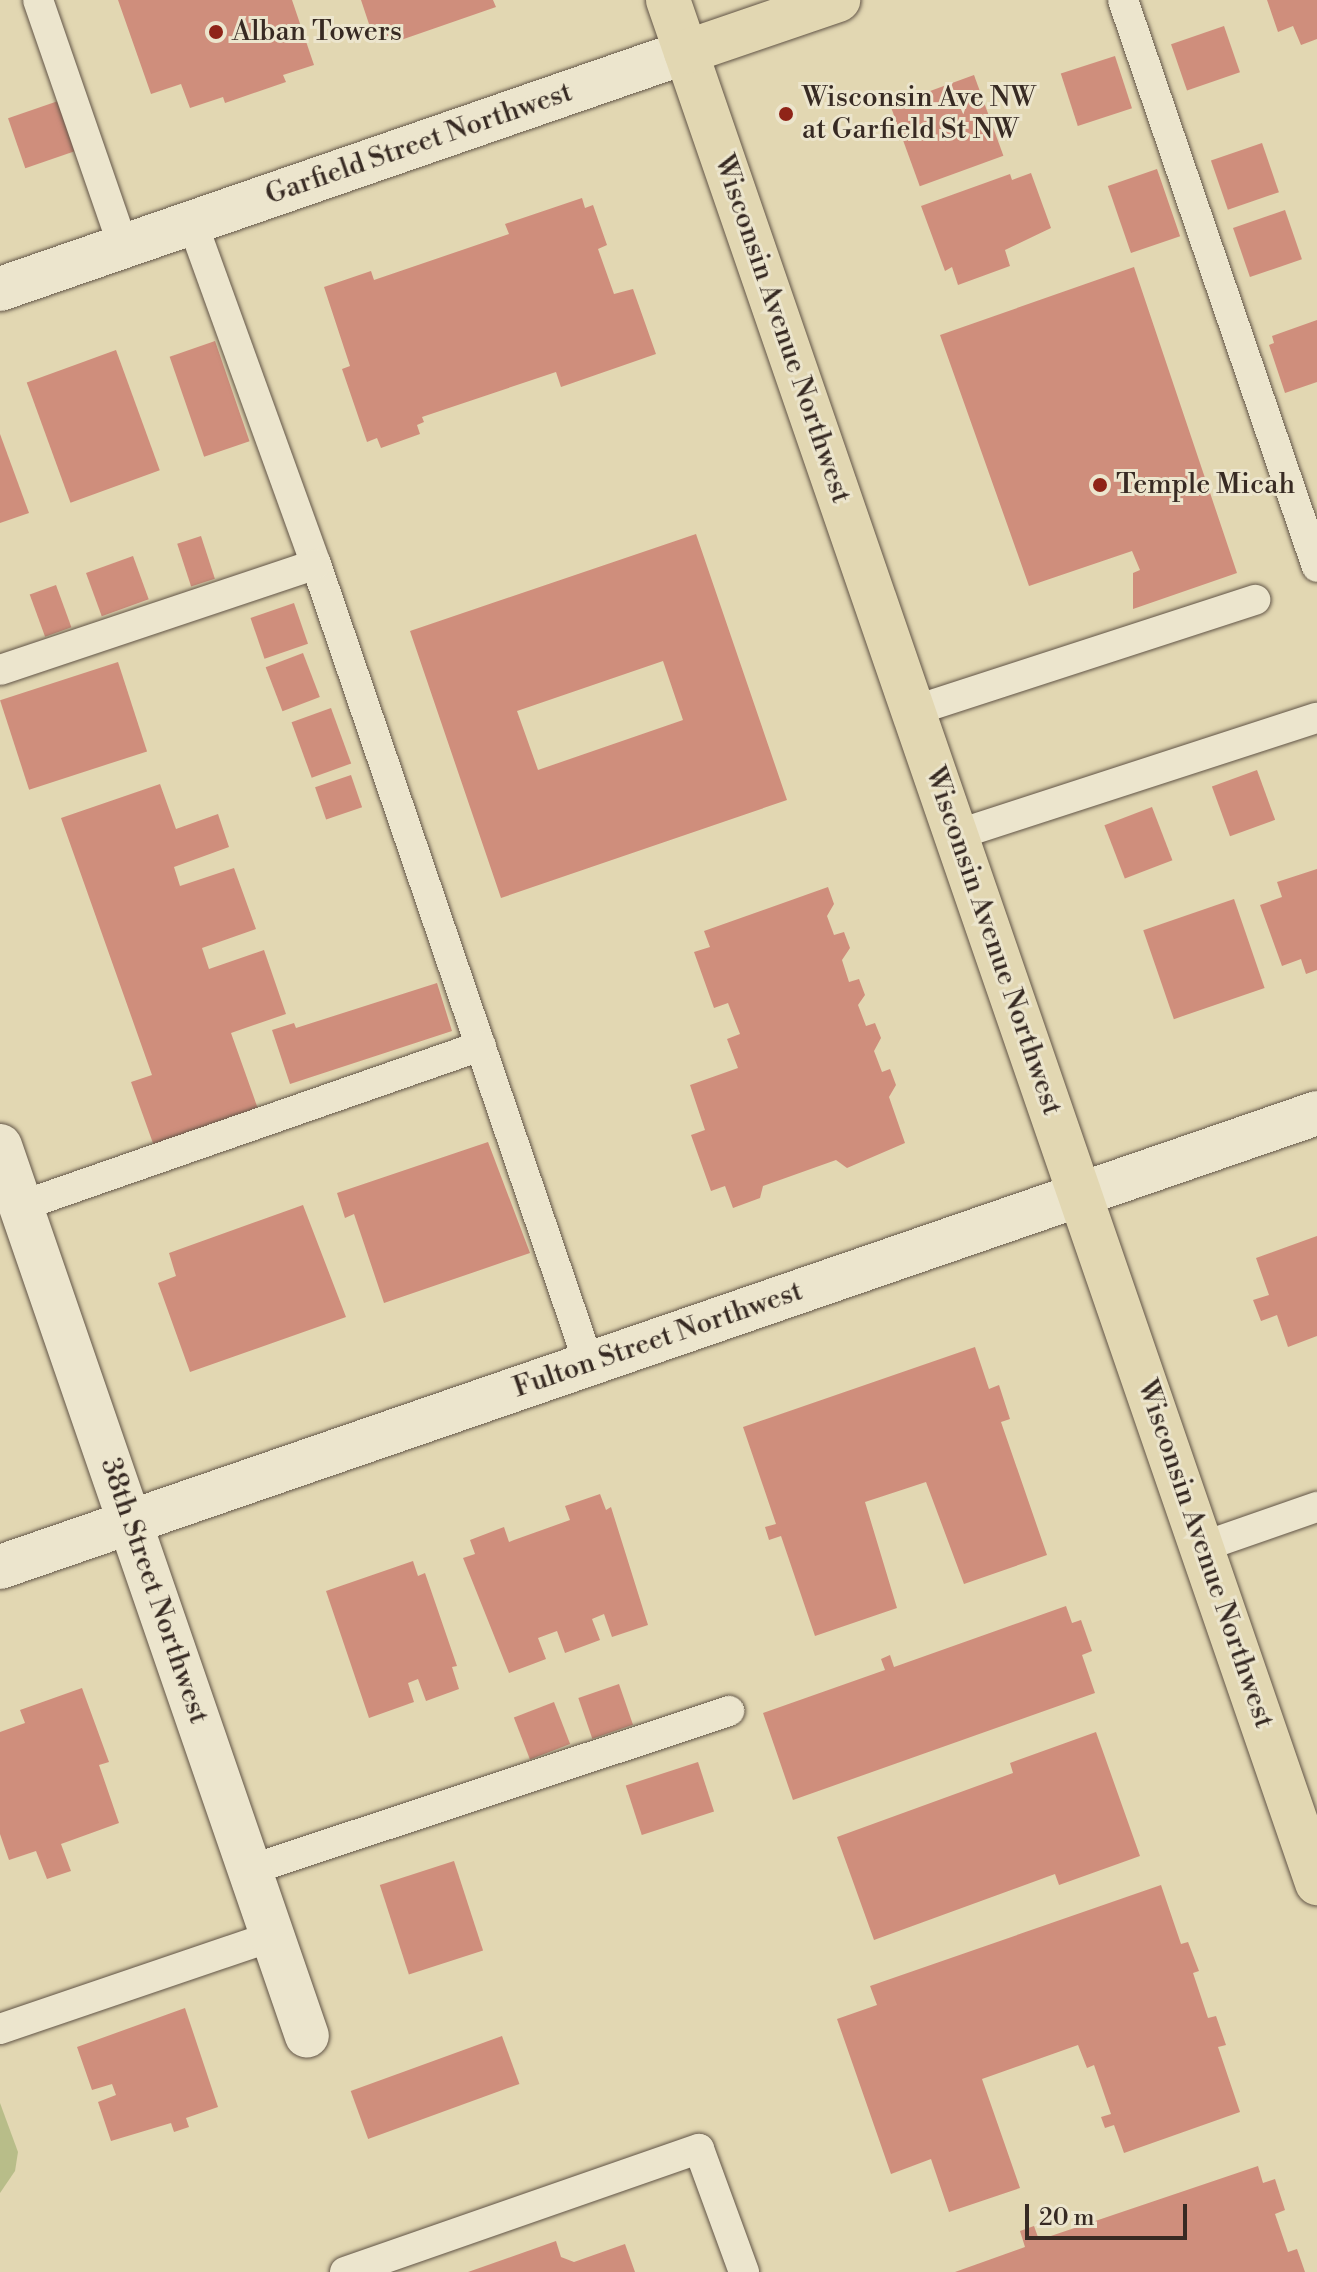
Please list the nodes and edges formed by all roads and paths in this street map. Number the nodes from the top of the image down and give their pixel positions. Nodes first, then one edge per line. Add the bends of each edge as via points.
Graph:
1 (38, 0) edge
2 (668, 0) edge
3 (838, 0) edge
4 (1123, 0) edge
5 (686, 52) junction
6 (192, 222) junction
7 (123, 246) junction
8 (0, 289) edge
9 (316, 564) junction
10 (1317, 567) edge
11 (1255, 600) dead end
12 (0, 670) edge
13 (913, 711) junction
14 (1317, 718) edge
15 (956, 835) junction
16 (481, 1046) junction
17 (1317, 1113) edge
18 (0, 1146) edge
19 (1081, 1195) junction
20 (21, 1206) junction
21 (589, 1364) junction
22 (1317, 1507) edge
23 (130, 1522) junction
24 (1202, 1547) junction
25 (0, 1567) edge
26 (729, 1711) dead end
27 (250, 1870) junction
28 (1317, 1883) edge
29 (273, 1936) junction
30 (0, 2029) edge
31 (307, 2036) dead end
32 (345, 2272) edge
33 (744, 2272) edge

1 - 7 lane
2 - 5 main road, Wisconsin Avenue Northwest
3 - 5 main road, Garfield Street Northwest
4 - 10 lane
5 - 6 street, Garfield Street Northwest
5 - 13 main road, Wisconsin Avenue Northwest
6 - 7 street, Garfield Street Northwest
6 - 9 lane
7 - 8 street, Garfield Street Northwest
9 - 12 lane
9 - 16 lane
11 - 13 lane
13 - 15 main road, Wisconsin Avenue Northwest
14 - 15 lane
15 - 19 main road, Wisconsin Avenue Northwest
16 - 20 lane
16 - 21 lane
17 - 19 street, Fulton Street Northwest
18 - 20 street, 38th Street Northwest
19 - 21 street, Fulton Street Northwest
19 - 24 main road, Wisconsin Avenue Northwest
20 - 23 street, 38th Street Northwest
21 - 23 street, Fulton Street Northwest
22 - 24 lane
23 - 25 street, Fulton Street Northwest
23 - 27 street, 38th Street Northwest
24 - 28 main road, Wisconsin Avenue Northwest
26 - 27 lane
27 - 29 street, 38th Street Northwest
29 - 30 lane
29 - 31 street, 38th Street Northwest
32 - 33 lane via 699,2149

